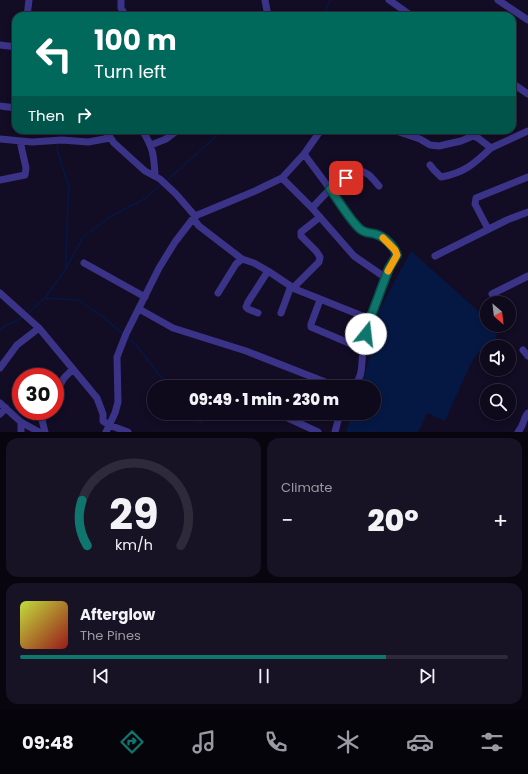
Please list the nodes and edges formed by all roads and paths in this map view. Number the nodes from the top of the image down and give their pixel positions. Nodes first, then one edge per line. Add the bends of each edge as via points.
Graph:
1 (29, 0) edge
2 (121, 0) edge
3 (266, 0) edge
4 (389, 0) edge
5 (498, 0) edge
6 (28, 12) edge
7 (124, 12) edge
8 (268, 12) edge
9 (406, 12) edge
10 (528, 20) edge
11 (0, 45) edge
12 (12, 46) edge
13 (516, 86) edge
14 (528, 94) edge
15 (0, 106) edge
16 (12, 108) edge
17 (528, 131) edge
18 (108, 134) edge
19 (144, 134) edge
20 (173, 134) edge
21 (318, 134) edge
22 (405, 134) edge
23 (110, 138) junction
24 (0, 139) edge
25 (20, 141) junction
26 (151, 145) junction
27 (491, 148) junction
28 (304, 154) junction
29 (430, 165) dead end
30 (155, 175) junction
31 (528, 177) edge
32 (282, 178) junction
33 (0, 180) edge
34 (379, 186) dead end
35 (330, 189) junction
36 (312, 208) junction
37 (528, 212) edge
38 (195, 216) junction
39 (320, 217) junction
40 (488, 229) junction
41 (435, 256) dead end
42 (242, 259) junction
43 (84, 263) dead end
44 (268, 271) junction
45 (528, 276) edge
46 (386, 278) junction
47 (293, 288) junction
48 (0, 293) edge
49 (218, 293) dead end
50 (492, 294) dead end
51 (145, 297) junction
52 (320, 300) junction
53 (139, 309) junction
54 (258, 313) dead end
55 (281, 313) dead end
56 (370, 319) junction
57 (39, 328) junction
58 (363, 349) junction
59 (0, 368) edge
60 (73, 369) junction
61 (64, 378) edge
62 (320, 380) edge
63 (359, 380) edge
64 (3, 405) edge
65 (528, 413) edge
66 (0, 414) edge
67 (42, 420) edge
68 (292, 420) edge
69 (338, 420) edge
70 (21, 422) junction
71 (109, 425) junction
72 (21, 432) edge
73 (39, 432) edge
74 (45, 432) edge
75 (106, 432) edge
76 (128, 432) edge
77 (318, 432) edge
78 (335, 432) edge
79 (518, 432) edge

1 - 6 street
2 - 7 street
3 - 8 street
4 - 9 street
5 - 10 street
11 - 12 street
13 - 14 street
15 - 16 street
17 - 27 street
18 - 23 street
19 - 26 street
20 - 26 street
21 - 28 street
22 - 27 street via 430,145 439,146 473,136
23 - 25 street via 88,142
23 - 30 street via 146,171
24 - 25 street
25 - 33 street via 26,168 25,175
26 - 30 street
27 - 29 street via 476,163 454,174 441,176
28 - 32 street
28 - 35 street
30 - 38 street
31 - 40 street via 476,198 475,204
32 - 36 street
32 - 38 street
34 - 35 street via 368,174 357,171
35 - 36 street
35 - 46 street via 359,228 365,233 384,238 395,250 397,255
36 - 39 street
37 - 40 street
38 - 42 street via 198,226
38 - 51 street via 175,242
39 - 46 street via 354,256
39 - 47 street via 301,232 301,236 320,257 319,262
40 - 41 street
42 - 44 street
42 - 49 street via 236,264
43 - 51 street
44 - 47 street
44 - 54 street via 246,307
45 - 50 street
46 - 56 street
47 - 52 street
47 - 55 street
48 - 57 street
51 - 53 street
52 - 56 street
52 - 58 street via 311,327
53 - 62 street via 173,328 246,351
53 - 71 street via 117,358 118,402
56 - 58 street
57 - 59 street via 17,345
57 - 60 street
58 - 63 street
60 - 61 street
60 - 71 street via 97,398 103,420
64 - 66 street
64 - 70 street
65 - 79 street
67 - 74 street
68 - 77 street
69 - 78 street
70 - 72 street
70 - 73 street
71 - 75 street
71 - 76 street

